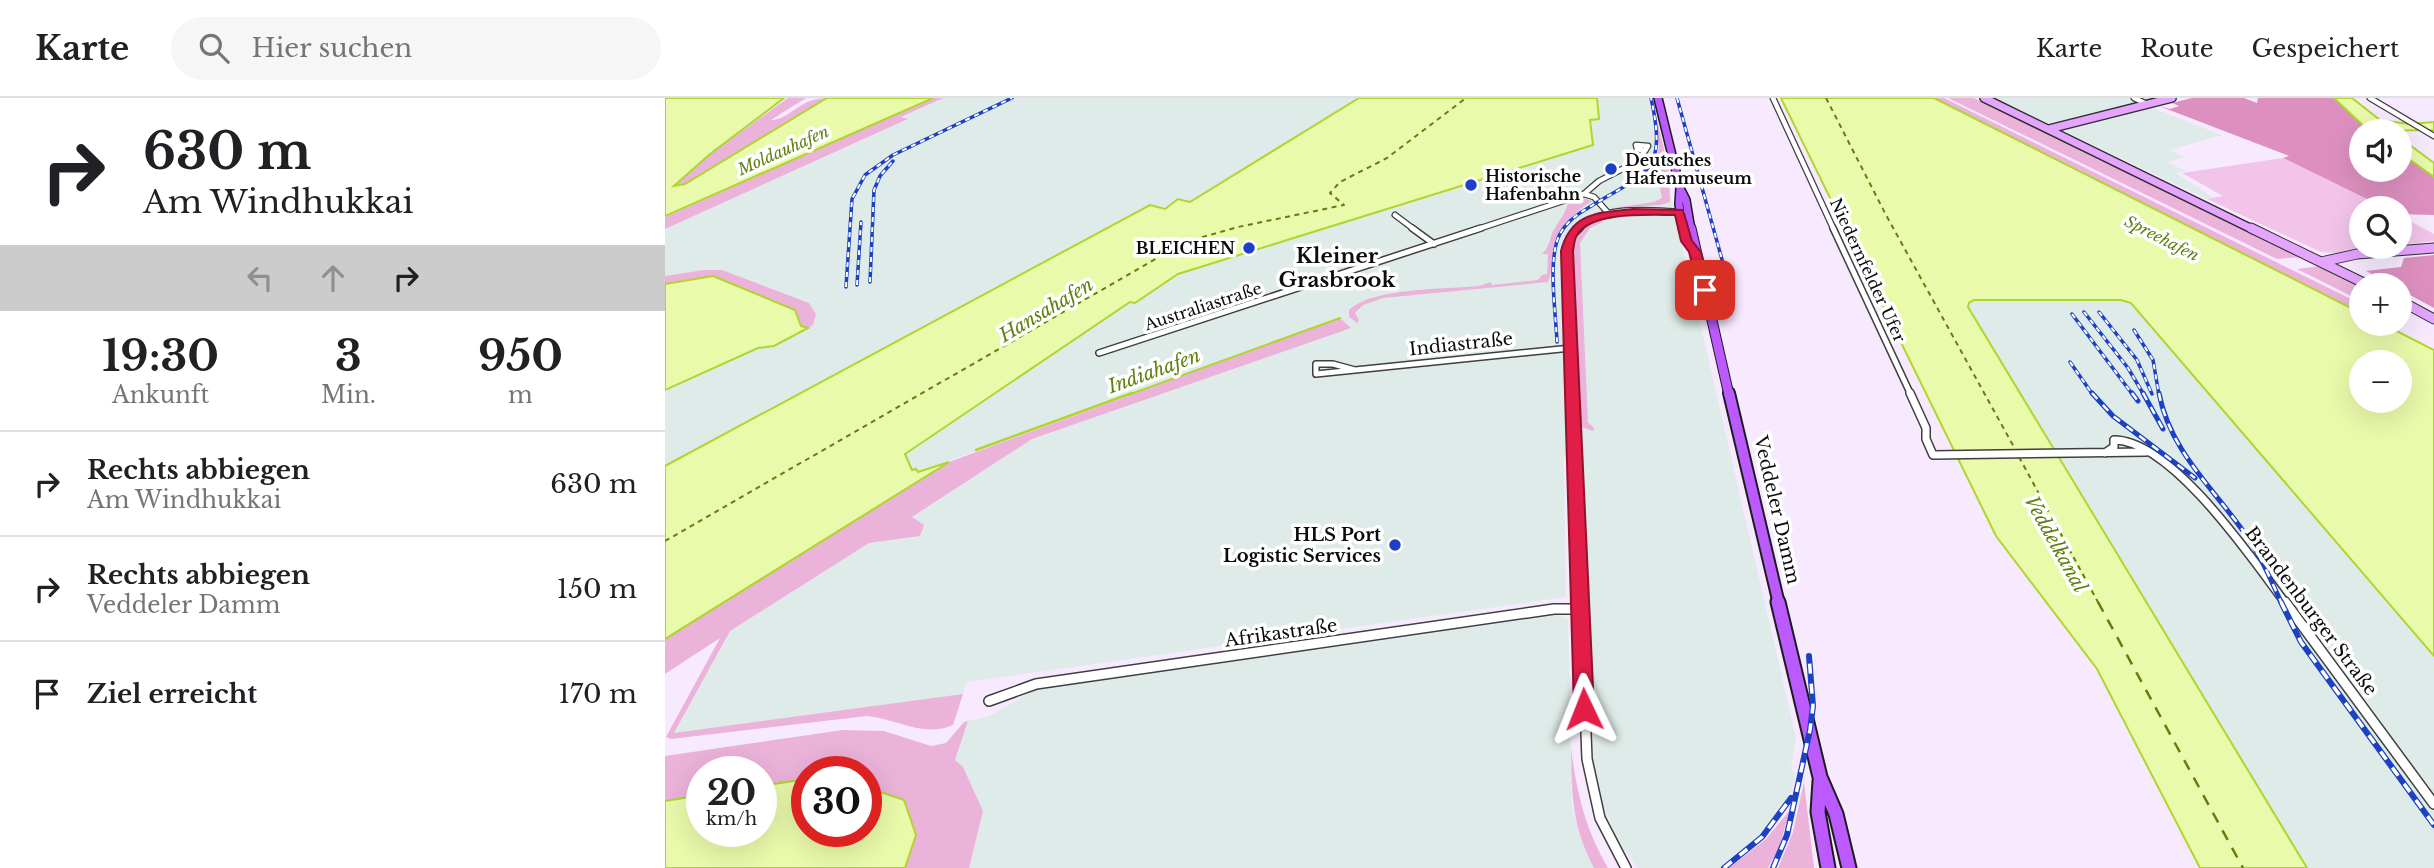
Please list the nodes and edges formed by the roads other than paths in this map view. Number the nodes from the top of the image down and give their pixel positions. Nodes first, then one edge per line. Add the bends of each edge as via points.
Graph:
1 (1658, 98) edge
2 (1773, 98) edge
3 (1978, 98) edge
4 (1984, 98) edge
5 (2134, 98) edge
6 (2172, 98) edge
7 (2370, 98) edge
8 (2147, 104) junction
9 (2044, 128) junction
10 (2434, 136) edge
11 (1646, 151) dead end
12 (1584, 194) junction
13 (1682, 210) junction
14 (1395, 215) dead end
15 (1610, 215) junction
16 (1434, 244) junction
17 (2434, 248) edge
18 (2412, 250) edge
19 (2349, 258) edge
20 (2359, 259) edge
21 (2323, 261) junction
22 (2334, 264) junction
23 (2352, 273) edge
24 (2349, 275) edge
25 (2412, 307) edge
26 (2434, 319) edge
27 (1571, 348) junction
28 (1099, 353) dead end
29 (1355, 370) junction
30 (2114, 447) junction
31 (2146, 452) junction
32 (2105, 453) junction
33 (2125, 453) junction
34 (1581, 608) junction
35 (989, 701) dead end
36 (1820, 776) junction
37 (2434, 804) edge
38 (1626, 868) edge
39 (1828, 868) edge
40 (1849, 868) edge

1 - 13 main road, Veddeler Damm
2 - 32 street, Niedernfelder Ufer via 1926,428 1933,455
3 - 9 main road
4 - 9 main road
5 - 8 street
6 - 8 main road
7 - 10 street
8 - 9 main road
9 - 21 main road
11 - 12 street, Australiastraße
12 - 15 street via 1594,197
12 - 16 street, Australiastraße
13 - 15 street
13 - 36 main road, Veddeler Damm
14 - 16 street
15 - 27 street via 1583,223 1571,234
16 - 28 street, Australiastraße
17 - 18 main road
19 - 21 main road
20 - 22 main road
21 - 22 main road
21 - 24 main road
22 - 23 main road
25 - 26 main road
27 - 29 street, Indiastraße
27 - 34 street
29 - 29 street, Indiastraße via 1333,364 1316,364 1316,374
30 - 31 street, Brandenburger Straße via 2115,440 2126,439
30 - 32 street
30 - 33 street
31 - 33 street
31 - 37 street, Brandenburger Straße via 2194,489 2233,533
32 - 33 street
34 - 35 street, Afrikastraße via 1036,684
34 - 38 street via 1587,759 1600,818
36 - 39 main road, Veddeler Damm via 1818,812
36 - 40 main road, Veddeler Damm via 1836,814

